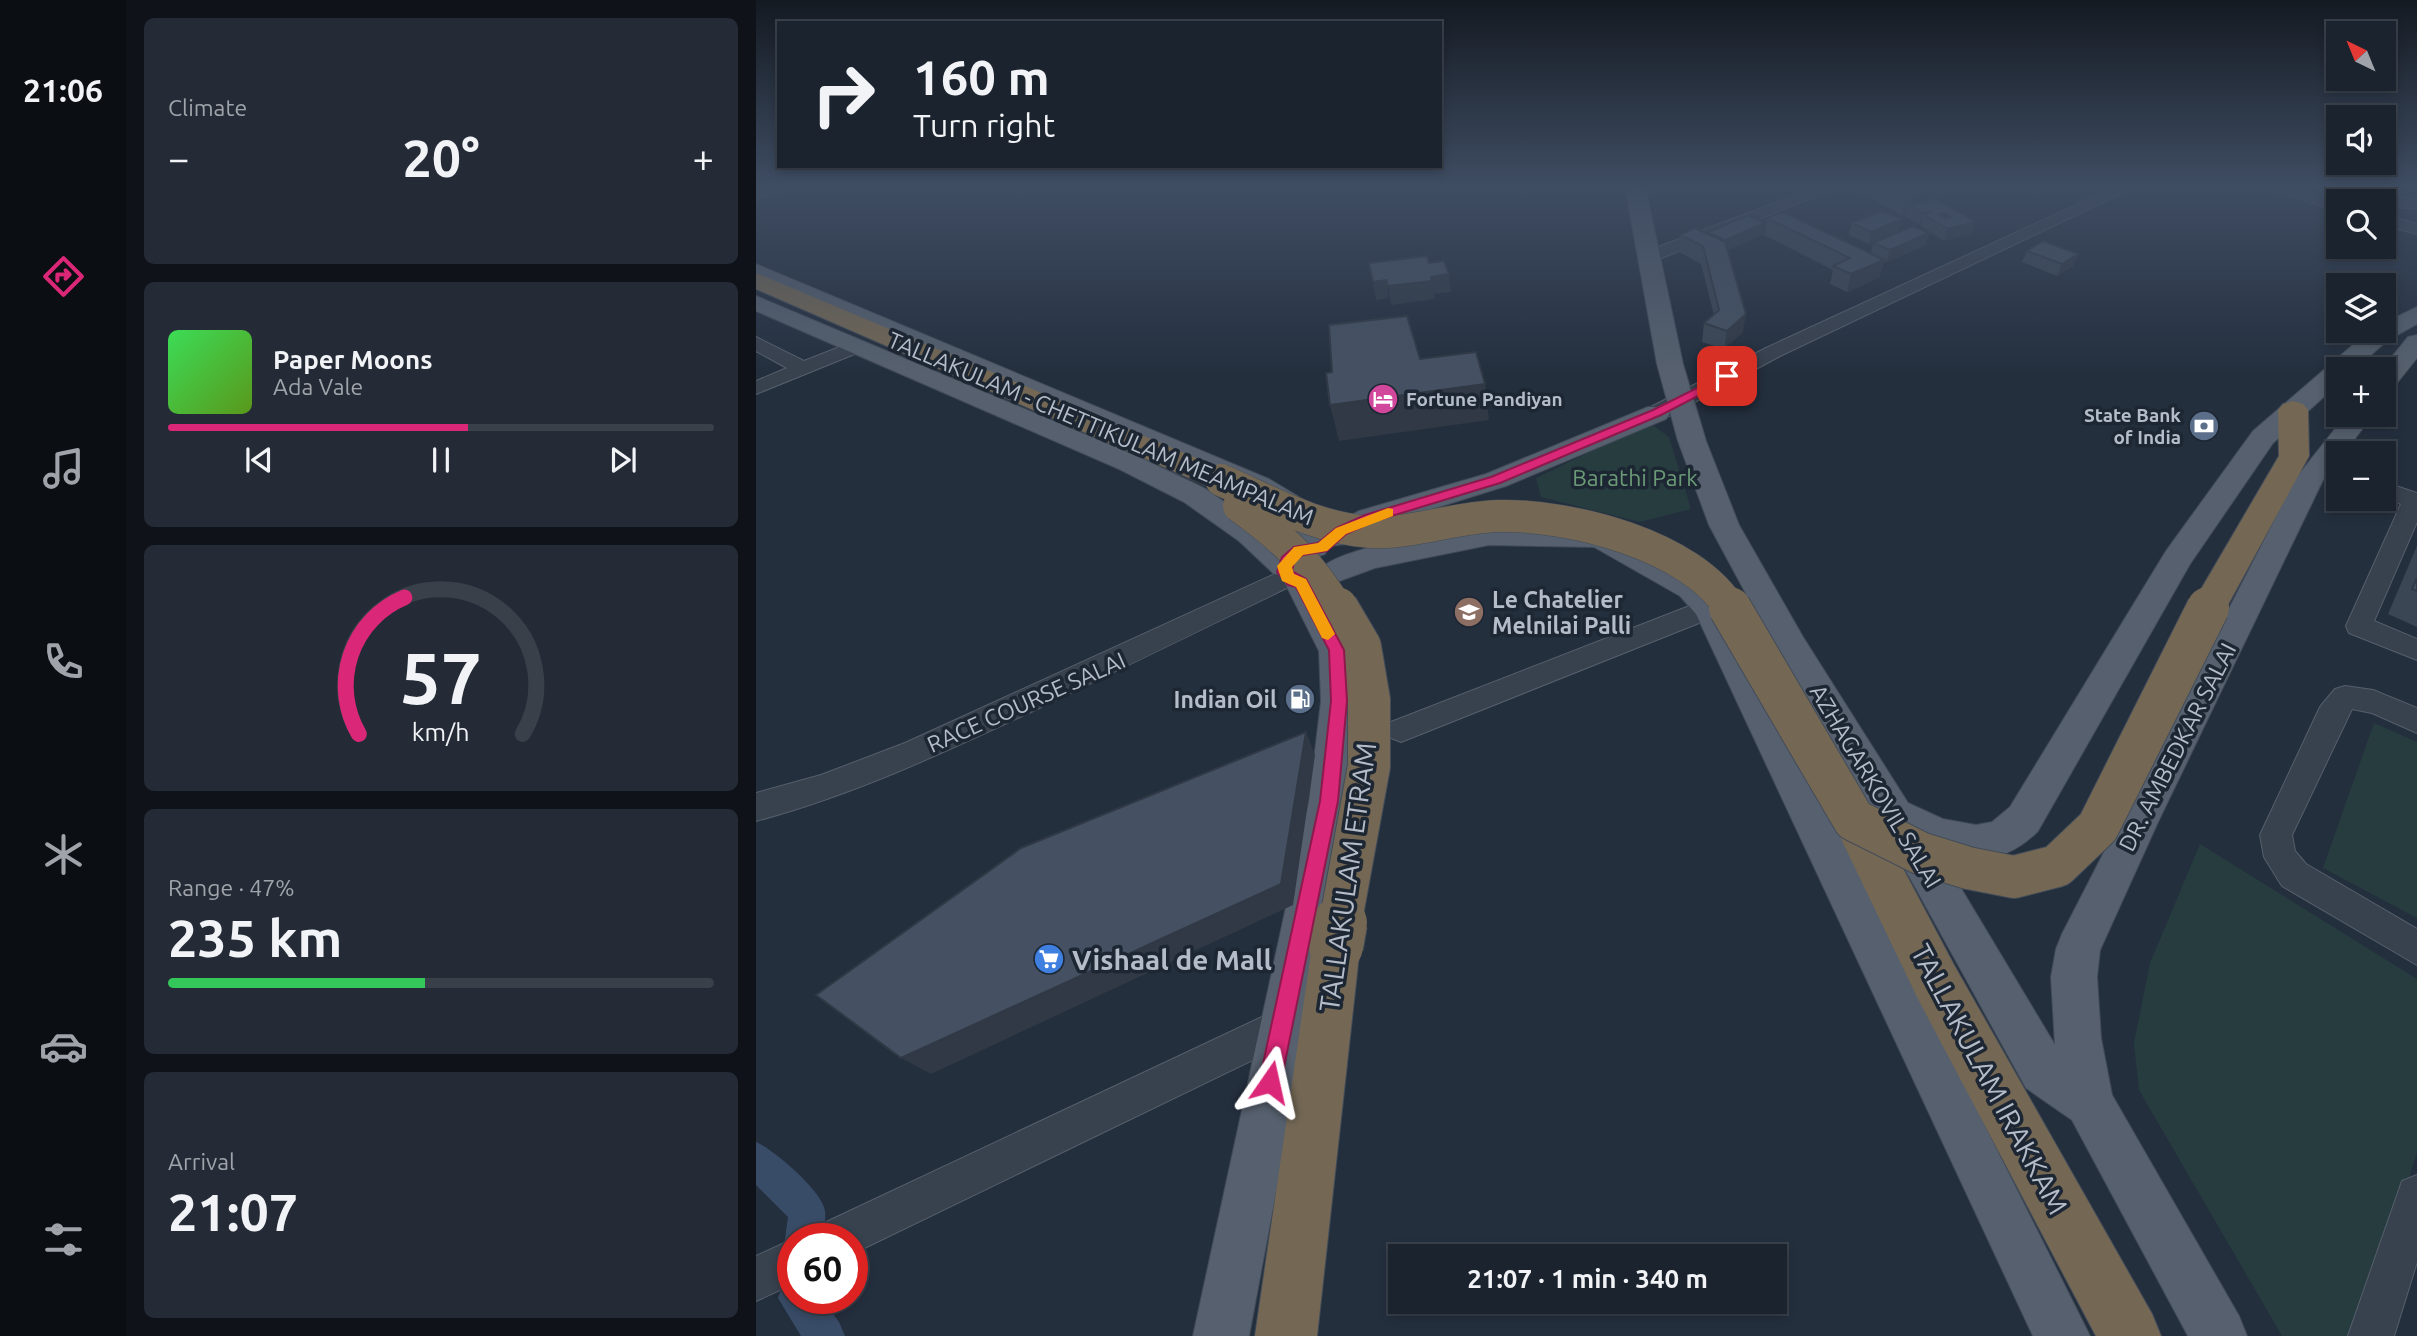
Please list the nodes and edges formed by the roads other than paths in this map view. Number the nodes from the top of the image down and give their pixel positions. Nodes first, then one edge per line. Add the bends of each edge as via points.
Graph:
1 (1630, 248) edge
2 (1646, 248) edge
3 (1671, 248) edge
4 (1995, 248) edge
5 (1648, 257) junction
6 (756, 271) edge
7 (756, 280) edge
8 (756, 293) edge
9 (756, 303) edge
10 (2417, 314) edge
11 (2417, 342) edge
12 (756, 343) edge
13 (855, 347) junction
14 (2354, 357) edge
15 (803, 368) junction
16 (2396, 368) edge
17 (2326, 381) edge
18 (756, 387) edge
19 (2293, 410) junction
20 (1675, 413) junction
21 (2326, 470) edge
22 (1203, 486) joint
23 (2396, 494) edge
24 (1294, 506) junction
25 (1406, 507) junction
26 (1307, 565) junction
27 (1710, 608) junction
28 (2417, 650) edge
29 (2417, 721) edge
30 (1401, 730) dead end
31 (756, 807) edge
32 (1873, 816) junction
33 (2417, 948) edge
34 (1281, 1027) junction
35 (2089, 1103) junction
36 (2417, 1196) edge
37 (868, 1224) edge
38 (1222, 1336) edge
39 (1286, 1336) edge
40 (2062, 1336) edge
41 (2130, 1336) edge
42 (2219, 1336) edge
43 (2371, 1336) edge

1 - 20 main road, AZHAGARKOVIL SALAI via 1655,385
2 - 5 main road, AZHAGARKOVIL SALAI
3 - 5 street
4 - 20 street, RACE COURSE SALAI via 1773,352
5 - 20 main road, AZHAGARKOVIL SALAI
6 - 24 main road via 1225,470
7 - 32 highway, TALLAKULAM - CHETTIKULAM MEAMPALAM, bridge via 1326,526 1373,532 1497,516 1542,518 1583,523 1652,547 1692,571 1727,603
8 - 22 highway, TALLAKULAM - CHETTIKULAM MEAMPALAM
9 - 13 main road
10 - 14 main road via 2379,335
11 - 16 main road
12 - 15 street
13 - 15 street
13 - 26 main road via 1129,463 1194,495 1250,534
15 - 18 street
17 - 19 main road
19 - 32 main road via 2263,437 2177,559 2024,820 2003,837 1973,842 1934,837
19 - 32 highway, bridge via 2294,456 2211,603 2098,827 2057,866 2014,877 1920,853
20 - 25 main road, RACE COURSE SALAI via 1496,480
20 - 32 main road, AZHAGARKOVIL SALAI via 1724,525 1791,646
21 - 35 main road, DR. AMBEDKAR SALAI via 2310,478 2078,949 2074,977 2077,1038
22 - 39 highway, TALLAKULAM ETRAM, bridge via 1282,537 1317,575 1360,647 1369,700 1369,766 1336,946
23 - 28 street via 2414,501 2359,626
24 - 25 main road
24 - 26 main road via 1308,516
25 - 26 main road, RACE COURSE SALAI via 1341,531
26 - 27 main road via 1489,535 1600,537 1691,588
26 - 31 street, RACE COURSE SALAI via 1168,637 927,747 790,799
26 - 34 main road via 1336,650 1339,701 1329,801
27 - 30 street
27 - 40 main road
29 - 33 street via 2371,700 2345,697 2335,707 2276,835 2280,857 2294,875
32 - 35 main road, AZHAGARKOVIL SALAI via 2043,1071
32 - 41 highway, TALLAKULAM IRAKKAM via 1936,982
34 - 37 street
34 - 38 main road
35 - 42 main road, AZHAGARKOVIL SALAI
36 - 43 street

